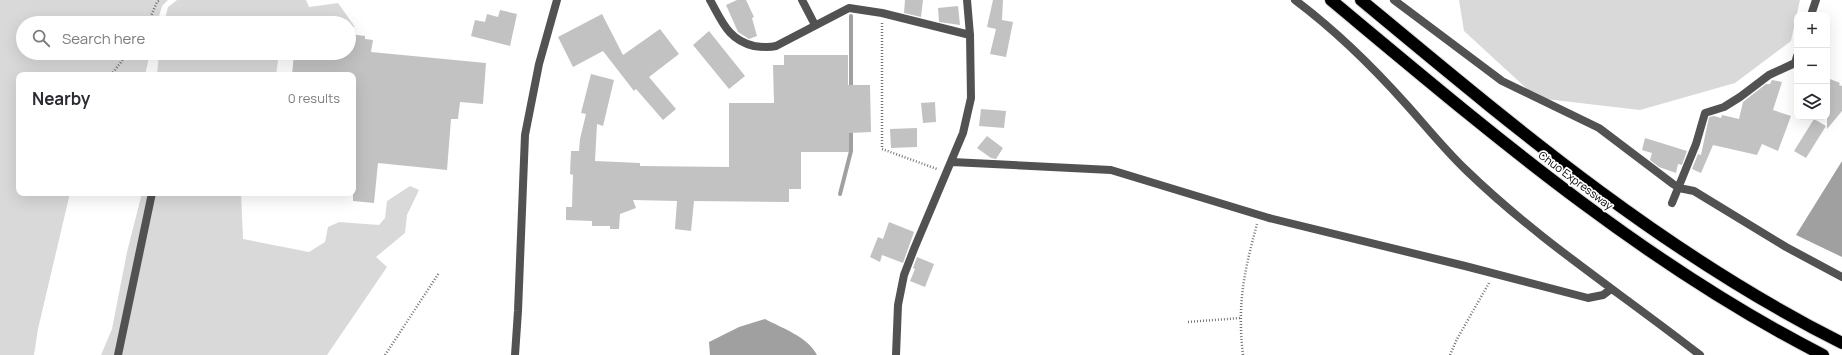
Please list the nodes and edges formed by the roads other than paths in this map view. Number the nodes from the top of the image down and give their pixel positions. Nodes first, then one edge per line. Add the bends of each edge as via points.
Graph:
1 (557, 0) edge
2 (710, 0) edge
3 (802, 0) edge
4 (967, 0) edge
5 (1295, 0) edge
6 (1331, 0) edge
7 (1361, 0) edge
8 (1394, 0) edge
9 (1816, 0) edge
10 (1812, 12) edge
11 (815, 25) junction
12 (970, 35) junction
13 (1794, 63) edge
14 (952, 162) junction
15 (1679, 188) junction
16 (151, 196) edge
17 (1672, 203) dead end
18 (1842, 277) edge
19 (1611, 289) junction
20 (1842, 343) edge
21 (118, 355) edge
22 (515, 355) edge
23 (896, 355) edge
24 (1700, 355) edge
25 (1823, 355) edge

1 - 22 street via 538,64 525,135
2 - 11 street via 730,35 744,44 767,48 776,46
3 - 11 street
4 - 12 street
5 - 19 street via 1357,53 1405,102 1464,169 1499,201
6 - 25 highway, Chuo Expressway via 1509,146 1636,242 1713,293
7 - 20 highway, Chuo Expressway via 1554,158 1647,227 1717,274 1789,317
8 - 15 street via 1502,81 1599,128
9 - 10 street
11 - 12 street via 849,8 882,13
12 - 14 street via 971,98 963,133
13 - 15 street via 1769,75 1724,107 1705,113
14 - 19 street via 1110,170 1259,215 1588,298 1603,295
14 - 23 street via 904,275 898,305
15 - 17 street
15 - 18 street via 1694,191 1786,247
16 - 21 street
19 - 24 street

